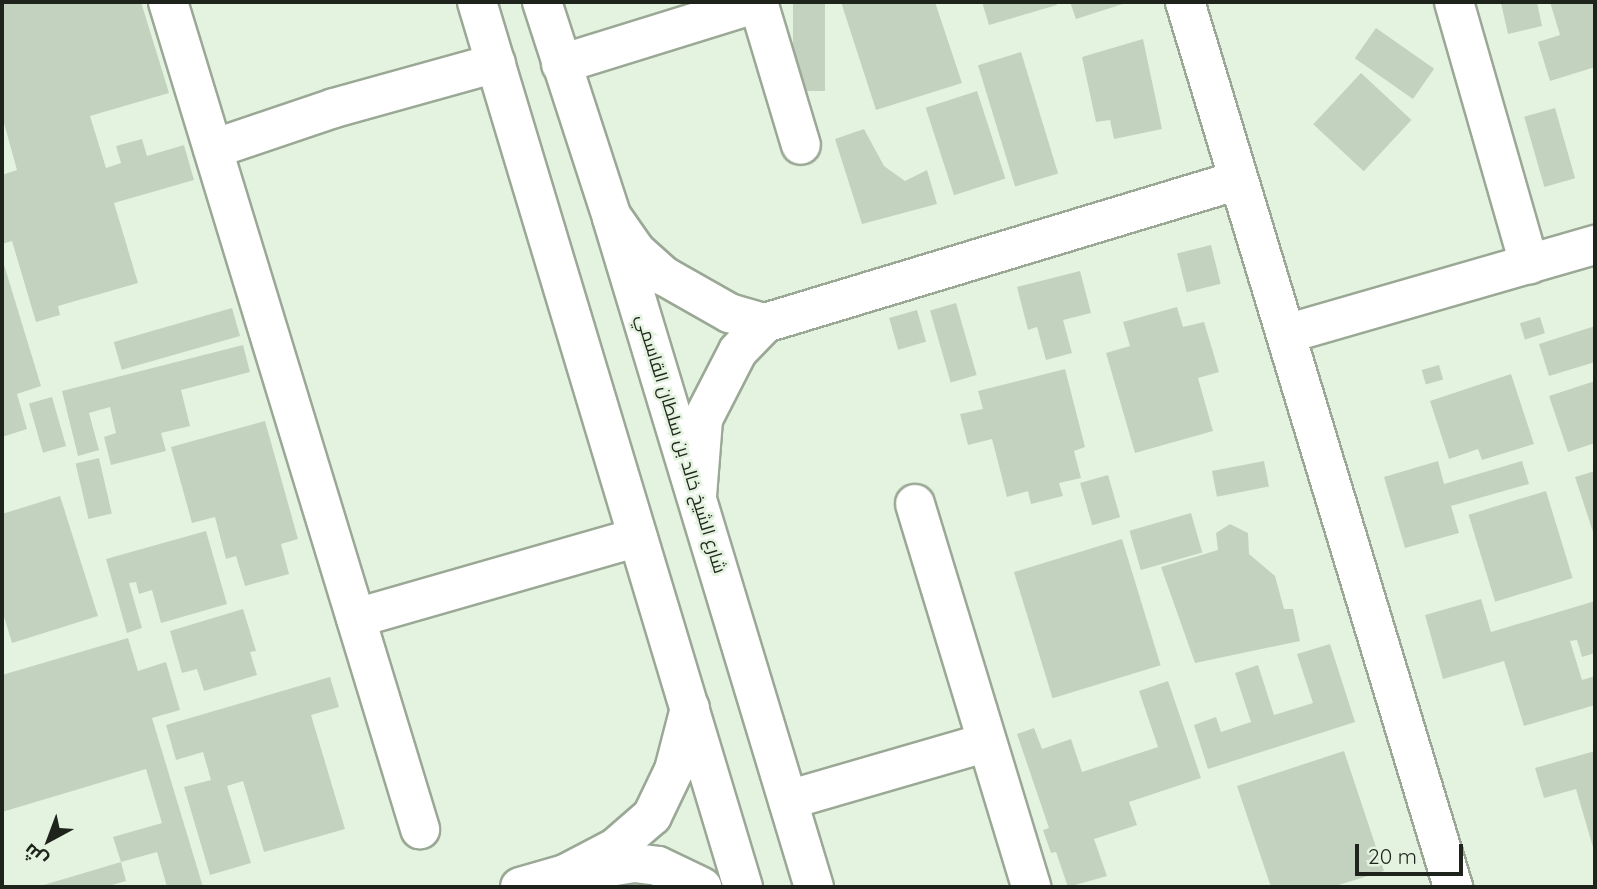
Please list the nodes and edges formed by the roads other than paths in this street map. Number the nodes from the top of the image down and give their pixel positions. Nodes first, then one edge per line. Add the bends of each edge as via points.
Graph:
1 (168, 2) edge
2 (477, 2) edge
3 (542, 2) edge
4 (1185, 2) edge
5 (1454, 2) edge
6 (758, 3) edge
7 (496, 63) junction
8 (561, 64) junction
9 (801, 145) dead end
10 (213, 149) junction
11 (1239, 180) junction
12 (612, 218) junction
13 (1595, 245) edge
14 (1529, 264) junction
15 (765, 323) junction
16 (1286, 334) junction
17 (697, 496) junction
18 (915, 504) dead end
19 (638, 537) junction
20 (356, 618) junction
21 (690, 708) junction
22 (987, 742) junction
23 (788, 800) junction
24 (421, 829) dead end
25 (565, 874) junction
26 (520, 887) edge
27 (702, 887) edge
28 (743, 887) edge
29 (814, 887) edge
30 (1031, 887) edge
31 (1453, 887) edge

1 - 10 street
2 - 7 street
3 - 8 street, شارع الشيخ خالد بن سلطان القاسمي
4 - 11 street
5 - 14 street
6 - 8 street
6 - 9 street
7 - 10 street via 334,108
7 - 19 street
8 - 12 street, شارع الشيخ خالد بن سلطان القاسمي
10 - 20 street
11 - 15 street
11 - 16 street
12 - 15 street via 636,251 664,276 718,308
12 - 17 street, شارع الشيخ خالد بن سلطان القاسمي
13 - 14 street
14 - 16 street
15 - 17 street via 738,351 704,419
16 - 31 street
17 - 23 street, شارع الشيخ خالد بن سلطان القاسمي
18 - 22 street
19 - 20 street
19 - 21 street
20 - 24 street
21 - 25 street via 674,770 652,816 615,848
21 - 28 street
22 - 23 street
22 - 30 street
23 - 29 street, شارع الشيخ خالد بن سلطان القاسمي
25 - 26 street
25 - 27 street via 634,863 683,875

